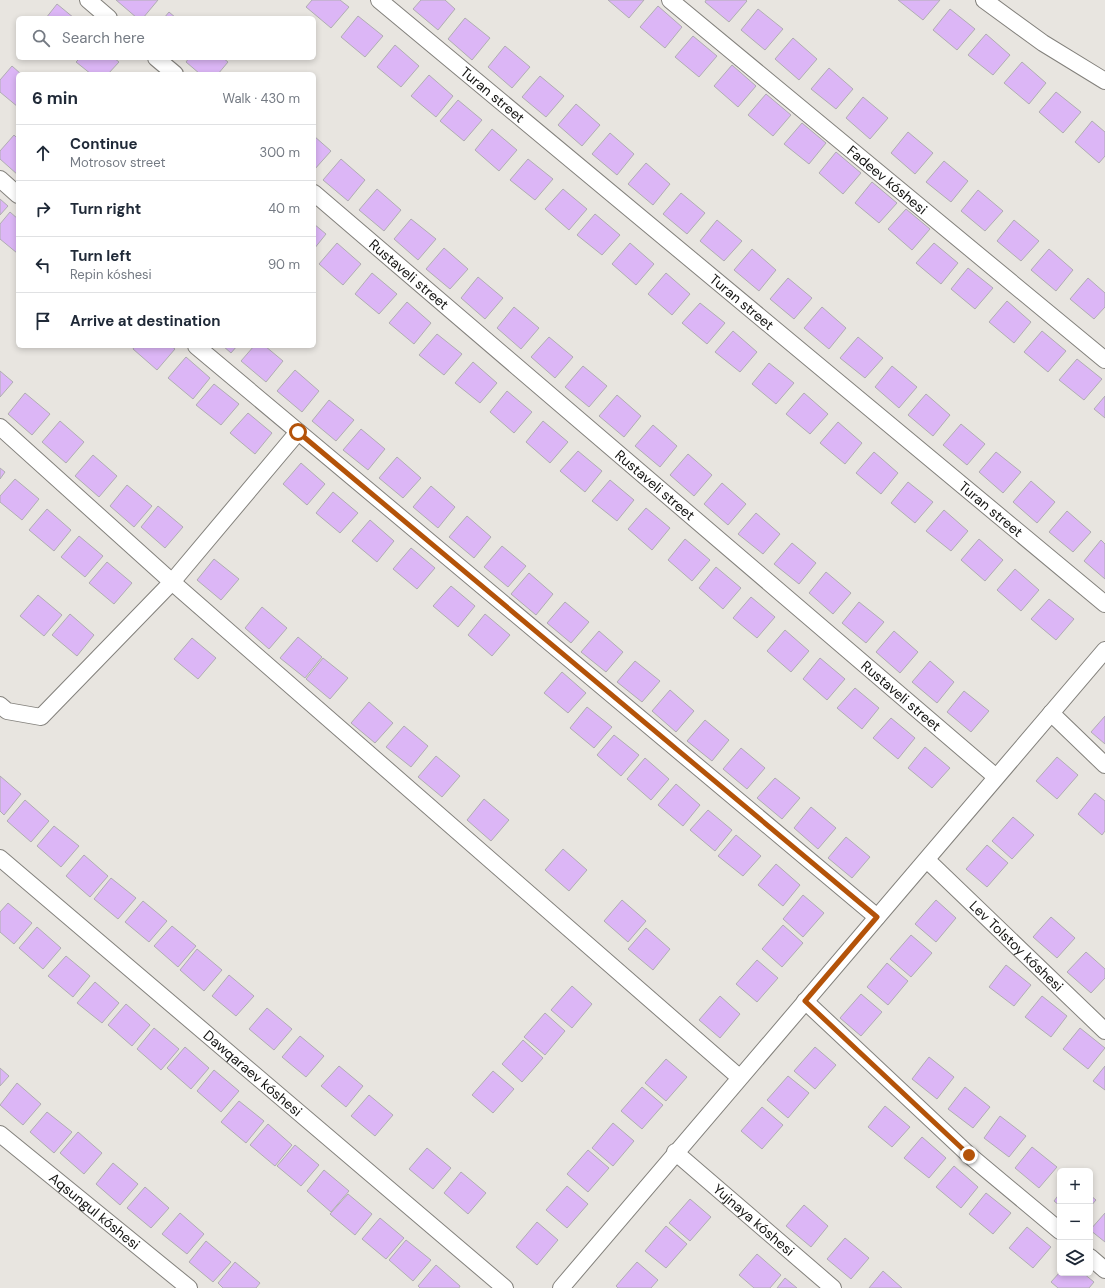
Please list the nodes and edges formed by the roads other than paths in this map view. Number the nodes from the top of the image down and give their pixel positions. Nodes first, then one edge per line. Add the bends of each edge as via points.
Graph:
1 (88, 0) edge
2 (379, 0) edge
3 (670, 0) edge
4 (992, 2) edge
5 (108, 16) edge
6 (158, 60) edge
7 (173, 72) edge
8 (1105, 81) edge
9 (0, 179) edge
10 (16, 193) edge
11 (316, 195) edge
12 (198, 348) edge
13 (1105, 360) edge
14 (0, 427) edge
15 (298, 432) junction
16 (172, 582) junction
17 (1105, 604) edge
18 (1105, 650) edge
19 (2, 712) edge
20 (1051, 713) junction
21 (1105, 765) edge
22 (996, 777) junction
23 (0, 858) edge
24 (927, 860) junction
25 (877, 917) junction
26 (805, 1001) junction
27 (1105, 1031) edge
28 (739, 1077) junction
29 (0, 1134) edge
30 (675, 1152) junction
31 (1057, 1229) edge
32 (1093, 1260) edge
33 (1105, 1270) edge
34 (189, 1288) edge
35 (505, 1288) edge
36 (561, 1288) edge
37 (833, 1288) edge

1 - 5 street
2 - 17 street, Turan street
3 - 13 street, Fadeev kóshesi
4 - 8 street via 1042,43
6 - 7 street
9 - 10 street
11 - 22 street, Rustaveli street
12 - 15 street
14 - 16 street
15 - 16 street
15 - 25 street
16 - 19 street via 41,717
16 - 28 street
18 - 20 street
20 - 21 street
20 - 22 street
22 - 24 street
23 - 35 street, Dawqaraev kóshesi
24 - 25 street
24 - 27 street, Lev Tolstoy kóshesi
25 - 26 street
26 - 28 street
26 - 31 street via 969,1155
28 - 30 street
29 - 34 street, Aqsungul kóshesi
30 - 36 street
30 - 37 street, Yujnaya kóshesi
32 - 33 street

